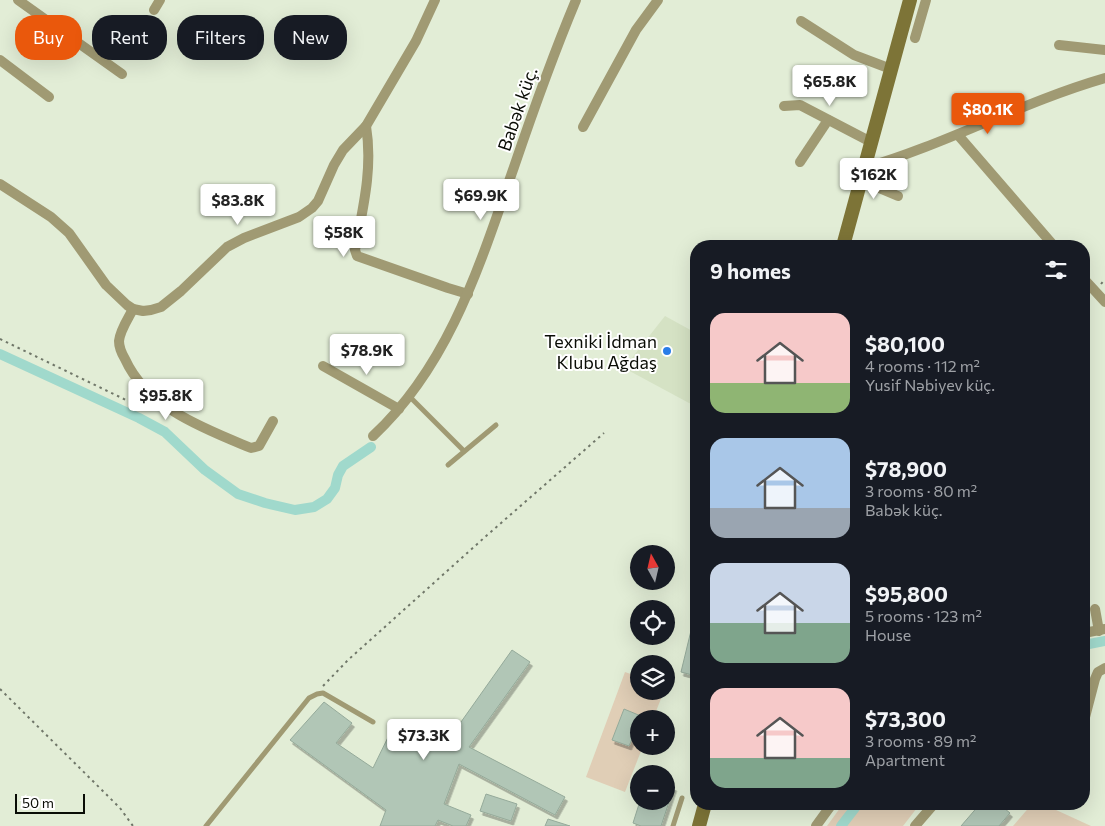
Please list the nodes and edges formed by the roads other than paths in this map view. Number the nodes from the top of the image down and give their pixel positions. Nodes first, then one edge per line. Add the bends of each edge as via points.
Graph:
1 (18, 0) edge
2 (160, 0) edge
3 (435, 0) edge
4 (576, 0) edge
5 (658, 0) edge
6 (910, 0) edge
7 (926, 0) edge
8 (154, 10) dead end
9 (801, 21) dead end
10 (915, 38) dead end
11 (1059, 45) dead end
12 (1105, 50) edge
13 (0, 60) edge
14 (891, 69) junction
15 (122, 74) dead end
16 (1105, 78) edge
17 (49, 96) dead end
18 (784, 106) dead end
19 (828, 120) junction
20 (366, 126) junction
21 (583, 127) dead end
22 (958, 135) junction
23 (871, 142) junction
24 (800, 162) dead end
25 (862, 174) junction
26 (0, 184) edge
27 (898, 196) dead end
28 (845, 240) edge
29 (1049, 240) edge
30 (1090, 286) edge
31 (468, 294) junction
32 (1105, 302) edge
33 (133, 309) junction
34 (323, 366) dead end
35 (410, 397) junction
36 (399, 409) junction
37 (273, 421) dead end
38 (496, 425) dead end
39 (372, 436) dead end
40 (464, 451) junction
41 (448, 465) dead end
42 (1095, 609) dead end
43 (1102, 630) edge
44 (1105, 668) edge
45 (1090, 698) edge
46 (374, 722) dead end
47 (682, 798) dead end
48 (703, 810) edge
49 (828, 810) edge
50 (929, 810) edge
51 (206, 826) edge
52 (673, 826) edge
53 (699, 826) edge
54 (816, 826) edge
55 (915, 826) edge

1 - 15 street
2 - 8 street
3 - 20 street via 416,41
4 - 31 street, Babək küç. via 546,74
5 - 21 street via 636,30
6 - 14 main road
7 - 10 street
9 - 14 street via 854,55
11 - 12 street
13 - 17 street
14 - 23 main road
16 - 22 street via 1051,96
18 - 19 street via 800,106
19 - 23 street
19 - 24 street
20 - 31 street via 370,162 355,250 357,256
20 - 33 street via 343,150 318,201 306,213 227,247 160,307
22 - 25 street
22 - 29 street
23 - 25 main road
25 - 27 street
25 - 28 main road
26 - 33 street via 51,217 69,233 106,285
30 - 32 street
31 - 35 street, Babək küç. via 433,362
33 - 37 street via 122,330 121,351 130,371 158,400 176,414 251,448 259,446
34 - 36 street
35 - 36 street, Babək küç.
35 - 40 lane
36 - 39 street, Babək küç.
38 - 40 lane
40 - 41 lane
42 - 43 street
44 - 45 street via 1098,672
46 - 51 lane via 323,693 316,694
47 - 52 lane
48 - 53 main road
49 - 54 street
50 - 55 street

